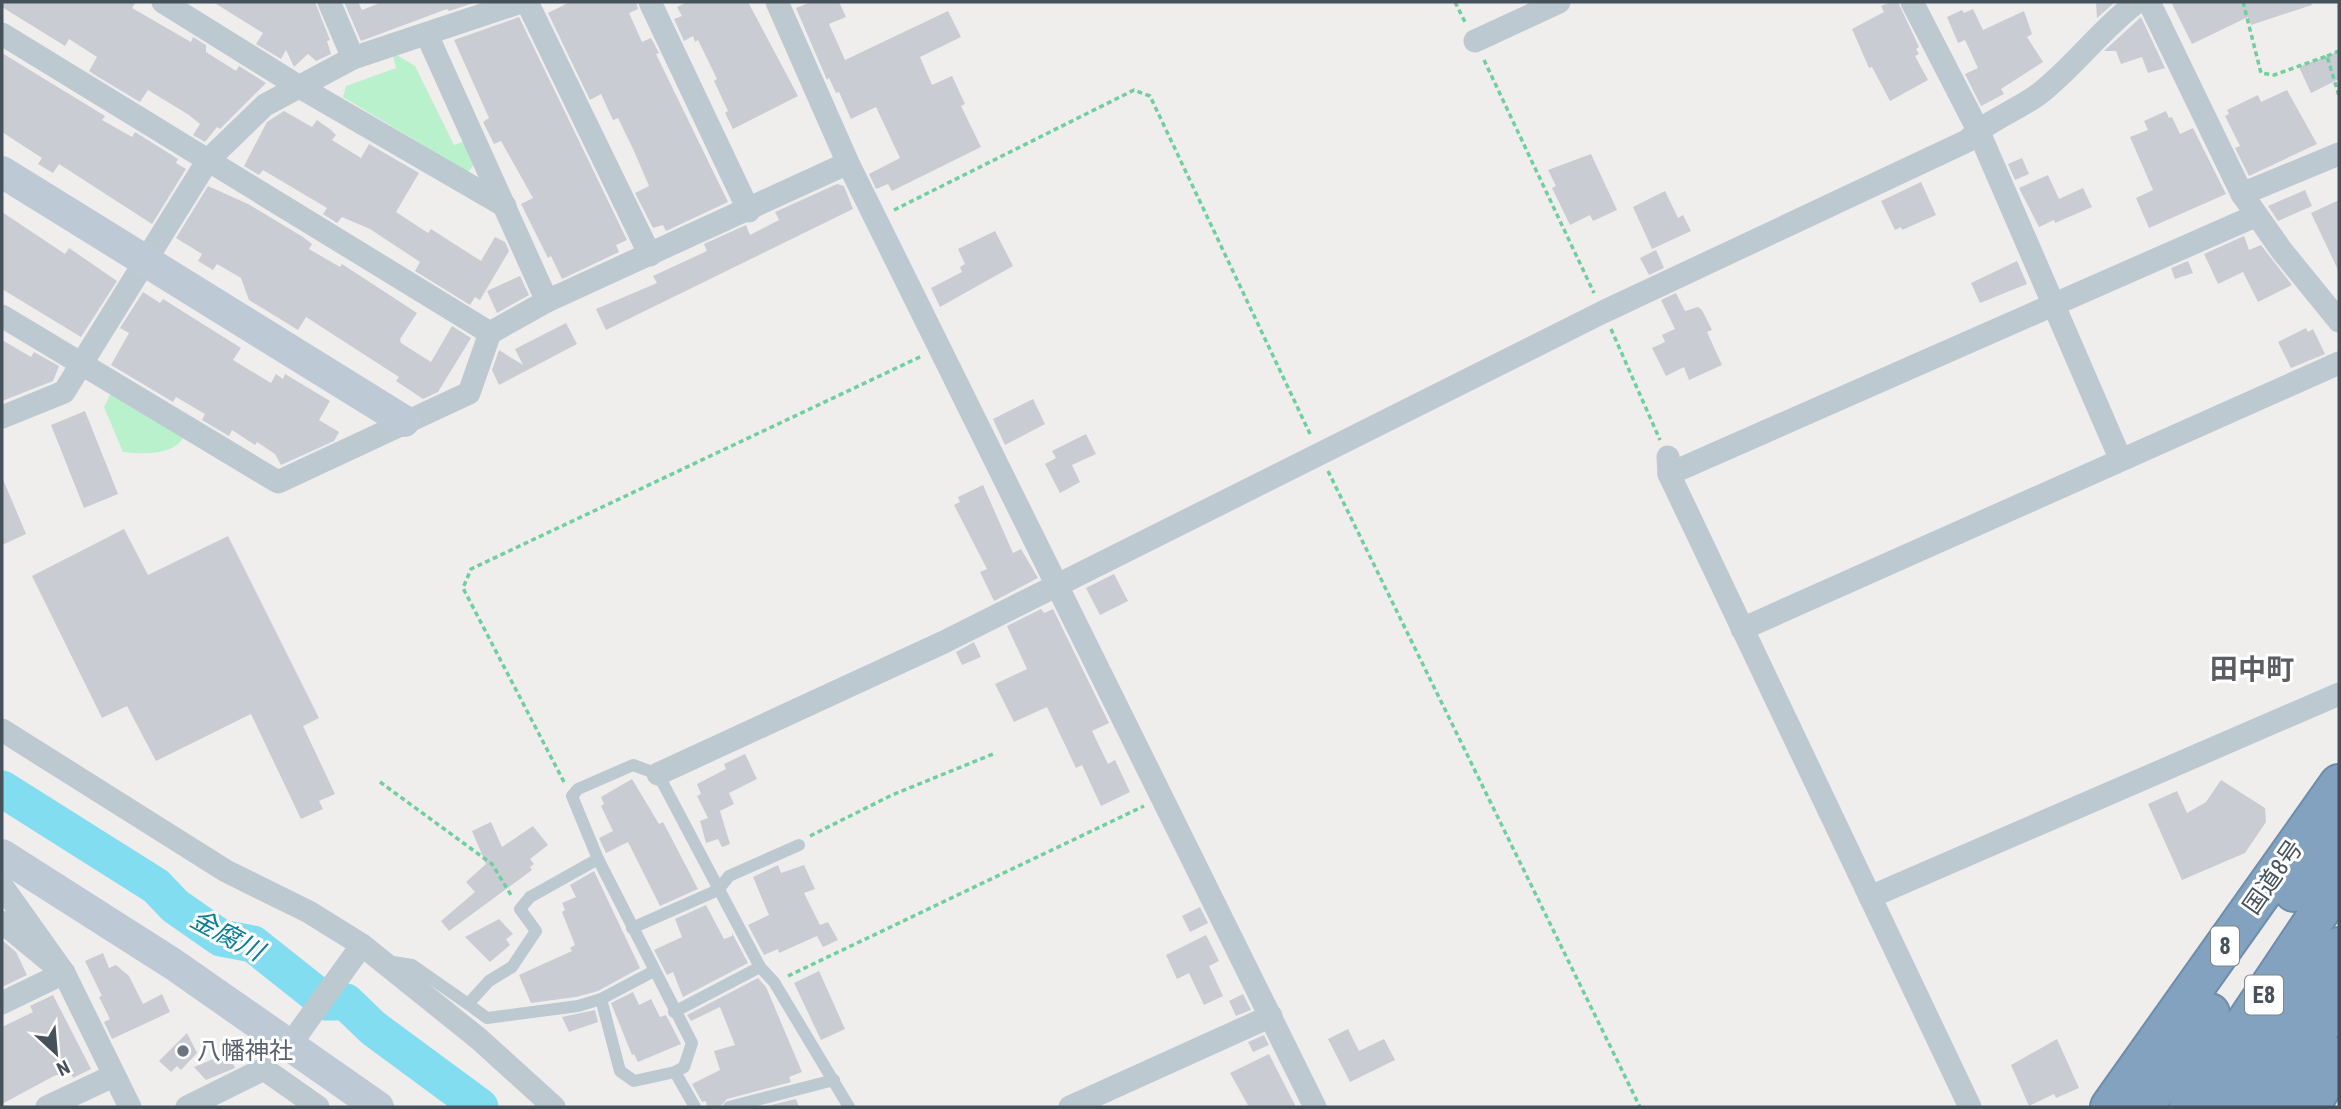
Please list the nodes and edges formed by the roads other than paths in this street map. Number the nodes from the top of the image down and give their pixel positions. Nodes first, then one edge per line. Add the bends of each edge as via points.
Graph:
1 (163, 2) edge
2 (329, 2) edge
3 (521, 2) edge
4 (527, 2) edge
5 (650, 2) edge
6 (777, 2) edge
7 (1559, 2) edge
8 (1914, 2) edge
9 (2137, 2) edge
10 (2149, 2) edge
11 (2, 34) edge
12 (427, 35) junction
13 (1475, 41) road end
14 (353, 58) junction
15 (298, 86) junction
16 (1978, 130) junction
17 (2339, 154) edge
18 (208, 160) junction
19 (848, 163) junction
20 (2, 172) edge
21 (2242, 194) junction
22 (505, 206) junction
23 (749, 211) junction
24 (2255, 216) junction
25 (650, 255) junction
26 (146, 262) junction
27 (547, 301) junction
28 (2051, 303) junction
29 (2, 316) edge
30 (2339, 321) edge
31 (490, 333) junction
32 (2339, 363) edge
33 (82, 365) junction
34 (2, 417) edge
35 (404, 421) junction
36 (2120, 458) junction
37 (1055, 586) junction
38 (1742, 629) junction
39 (2339, 694) edge
40 (2, 730) edge
41 (658, 774) junction
42 (2339, 784) edge
43 (2339, 832) edge
44 (799, 845) road end
45 (2, 855) edge
46 (598, 859) junction
47 (2339, 883) edge
48 (2, 886) edge
49 (718, 890) junction
50 (1870, 897) junction
51 (2, 922) edge
52 (632, 928) junction
53 (2339, 947) edge
54 (365, 953) junction
55 (760, 967) junction
56 (654, 971) junction
57 (64, 973) junction
58 (2339, 998) edge
59 (601, 999) junction
60 (2, 1003) edge
61 (468, 1004) junction
62 (674, 1012) junction
63 (1270, 1016) junction
64 (294, 1038) junction
65 (2339, 1057) edge
66 (2339, 1068) edge
67 (675, 1072) junction
68 (113, 1076) junction
69 (834, 1080) junction
70 (2311, 1104) edge
71 (738, 1106) edge
72 (47, 1107) edge
73 (130, 1107) edge
74 (187, 1107) edge
75 (317, 1107) edge
76 (379, 1107) edge
77 (554, 1107) edge
78 (695, 1107) edge
79 (849, 1107) edge
80 (1070, 1107) edge
81 (1315, 1107) edge
82 (1970, 1107) edge
83 (2110, 1107) edge
84 (2144, 1107) edge
85 (2189, 1107) edge
86 (2232, 1107) edge
87 (2269, 1107) edge

1 - 15 street
2 - 14 street
3 - 12 street
4 - 25 street
5 - 23 street
6 - 19 street
7 - 13 street
8 - 16 street
9 - 16 street via 2039,93
10 - 21 street
11 - 18 street
12 - 14 street
12 - 22 street
14 - 15 street
15 - 18 street via 265,105
15 - 22 street
16 - 28 street
16 - 37 street via 1967,141 1603,312
17 - 21 street
18 - 26 street
18 - 31 street
19 - 23 street
19 - 37 street
20 - 26 street
21 - 24 street
22 - 27 street
23 - 25 street
24 - 28 street
24 - 30 street
25 - 27 street
26 - 33 street
26 - 35 street
27 - 31 street
28 - 36 street
28 - 38 street via 1669,466
29 - 33 street
31 - 35 street via 469,393
32 - 36 street
33 - 34 street via 64,392
33 - 35 street via 278,482
36 - 38 street
37 - 41 street
37 - 63 street
38 - 50 street
39 - 50 street
40 - 54 street via 226,871 309,912
41 - 46 lane via 633,765 578,789 572,796
41 - 49 lane
42 - 83 highway, 国道8号 / 8
43 - 84 highway
44 - 49 lane via 729,876
45 - 64 street
46 - 52 lane
46 - 61 lane via 530,897 520,909 536,931 512,967 489,981
47 - 85 highway, E8
48 - 57 street
49 - 52 lane
49 - 55 lane
50 - 82 street
51 - 57 street
52 - 56 lane
53 - 86 highway, E8
54 - 61 lane via 412,965
54 - 64 street
54 - 77 street via 479,1040
55 - 62 lane
55 - 69 lane
56 - 59 lane
56 - 62 lane
57 - 60 street
57 - 68 street
58 - 87 highway
59 - 61 lane via 487,1018
59 - 67 lane via 620,1071 634,1081
62 - 67 lane via 692,1043 684,1067
63 - 80 street
63 - 81 street
64 - 76 street
65 - 70 highway
66 - 70 highway
67 - 78 lane
68 - 72 street
68 - 73 street
69 - 71 lane
69 - 79 lane
74 - 75 street via 264,1069

